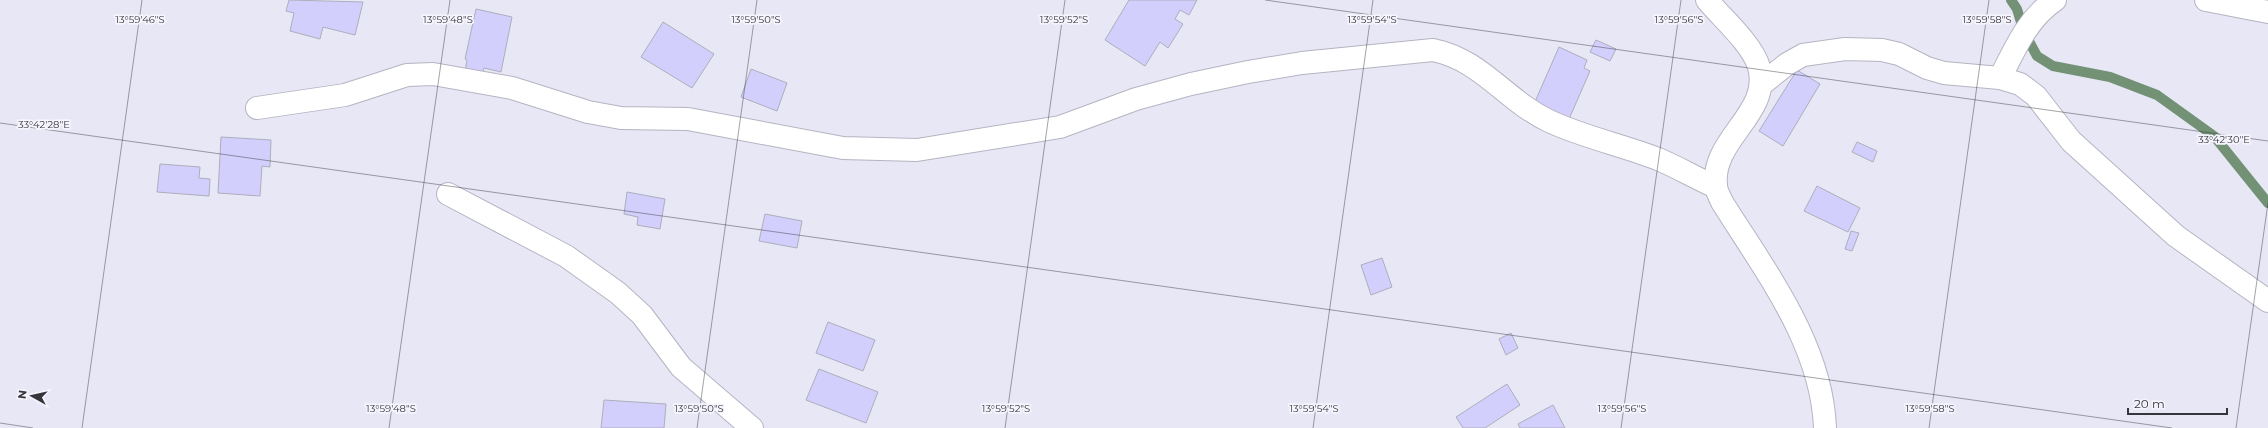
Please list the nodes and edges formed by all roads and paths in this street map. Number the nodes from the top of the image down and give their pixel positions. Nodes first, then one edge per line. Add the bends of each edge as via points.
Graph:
1 (1707, 0) edge
2 (2055, 0) edge
3 (2206, 0) edge
4 (2268, 12) edge
5 (2000, 78) junction
6 (1762, 84) junction
7 (257, 108) dead end
8 (1716, 187) junction
9 (448, 194) dead end
10 (2268, 301) edge
11 (752, 428) edge
12 (1825, 428) edge

1 - 6 street via 1751,51 1759,66
2 - 5 street via 2041,10 2024,32
3 - 4 street
5 - 6 street via 1944,73 1927,68 1899,54 1882,50 1845,49 1803,55
5 - 10 street via 2020,84 2036,96 2071,141 2170,231
6 - 8 street via 1756,102 1720,155
7 - 8 street via 345,95 407,75 433,74 512,88 588,112 621,118 688,119 843,148 917,150 1060,127 1136,99 1248,72 1302,63 1433,50 1469,62 1518,102 1549,121 1658,159
8 - 12 street via 1722,202 1782,299 1812,361 1825,416
9 - 11 street via 566,256 618,293 642,314 681,367

